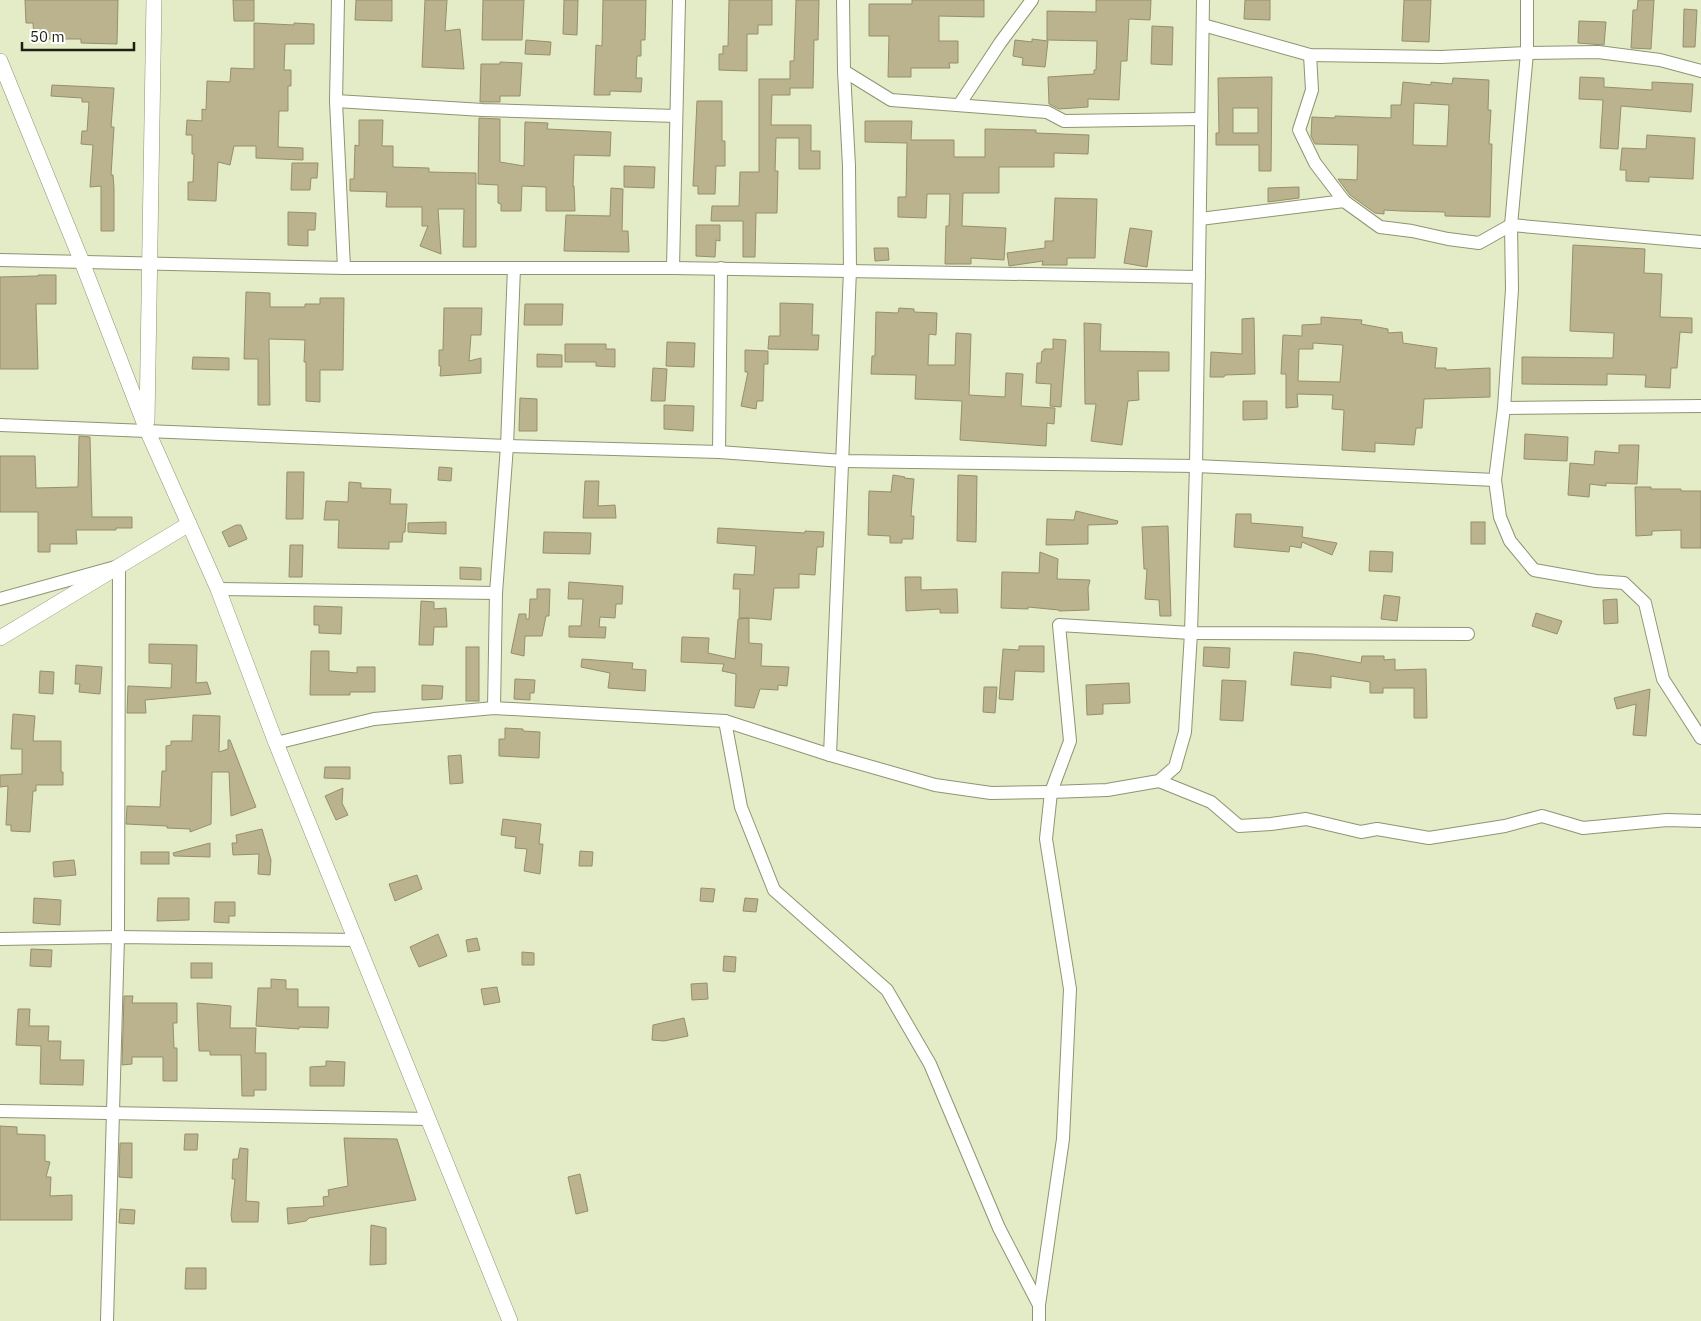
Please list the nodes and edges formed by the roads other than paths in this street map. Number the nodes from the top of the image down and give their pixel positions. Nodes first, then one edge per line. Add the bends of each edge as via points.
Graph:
1 (154, 0) edge
2 (338, 0) edge
3 (678, 0) edge
4 (844, 0) edge
5 (1032, 0) edge
6 (1203, 0) edge
7 (1527, 0) edge
8 (1203, 25) junction
9 (1527, 53) junction
10 (1310, 55) junction
11 (0, 61) edge
12 (844, 71) junction
13 (1701, 71) edge
14 (6, 92) edge
15 (336, 101) junction
16 (959, 105) junction
17 (676, 116) junction
18 (1201, 119) junction
19 (1344, 201) junction
20 (1200, 219) junction
21 (1511, 225) junction
22 (1701, 242) edge
23 (0, 260) edge
24 (82, 262) junction
25 (149, 264) junction
26 (344, 268) junction
27 (514, 268) junction
28 (672, 268) junction
29 (721, 268) junction
30 (850, 270) junction
31 (1199, 277) junction
32 (1701, 406) edge
33 (1504, 408) junction
34 (0, 425) edge
35 (147, 430) junction
36 (507, 446) junction
37 (719, 452) junction
38 (843, 461) junction
39 (1196, 466) junction
40 (1495, 480) junction
41 (189, 524) junction
42 (119, 566) junction
43 (218, 589) junction
44 (496, 593) junction
45 (0, 599) edge
46 (1191, 632) junction
47 (1468, 634) dead end
48 (0, 638) edge
49 (494, 708) junction
50 (724, 721) junction
51 (1701, 738) edge
52 (276, 742) junction
53 (830, 755) junction
54 (1159, 781) junction
55 (1051, 792) junction
56 (1701, 821) edge
57 (118, 937) junction
58 (0, 938) edge
59 (357, 940) junction
60 (0, 1111) edge
61 (113, 1112) junction
62 (429, 1119) junction
63 (1039, 1305) junction
64 (106, 1321) edge
65 (510, 1321) edge
66 (1039, 1321) edge

1 - 25 street
2 - 15 street
3 - 17 street
4 - 12 street
5 - 16 street
6 - 8 street
7 - 9 street
8 - 10 street
8 - 18 street
9 - 10 street via 1441,57
9 - 13 street via 1598,52 1660,60
9 - 21 street
10 - 19 street via 1312,90 1299,130 1315,163
11 - 14 street
12 - 16 street via 891,100
12 - 30 street
14 - 24 street
15 - 17 street via 483,110
15 - 26 street
16 - 18 street via 1047,112 1064,121
17 - 28 street
18 - 20 street
19 - 20 street
19 - 21 street via 1380,227 1448,239 1479,243
20 - 31 street
21 - 22 street
21 - 33 street via 1512,289
23 - 24 street
24 - 25 street
24 - 35 street
25 - 26 street
25 - 35 street
26 - 27 street
27 - 28 street
27 - 36 street
28 - 29 street
29 - 30 street
29 - 37 street
30 - 31 street
30 - 38 street
31 - 39 street
32 - 33 street
33 - 40 street
34 - 35 street
35 - 36 street
35 - 41 street
36 - 37 street
36 - 44 street
37 - 38 street
38 - 39 street
38 - 53 street
39 - 40 street
39 - 46 street
40 - 51 street via 1500,517 1510,541 1534,570 1624,584 1645,603 1663,679
41 - 42 street
41 - 43 street
42 - 45 street
42 - 48 street
42 - 57 street
43 - 44 street
43 - 52 street
44 - 49 street
46 - 47 street
46 - 54 street via 1183,744 1175,767
46 - 55 street via 1059,625 1070,741
49 - 50 street
49 - 52 street via 374,719
50 - 53 street
50 - 63 street via 741,807 774,890 887,990 930,1064 999,1228
52 - 59 street
53 - 55 street via 935,785 991,793
54 - 55 street via 1107,790
54 - 56 street via 1211,802 1238,826 1306,819 1361,832 1377,829 1429,838 1505,826 1542,816 1583,828 1667,820
55 - 63 street via 1046,839 1070,989 1063,1139
57 - 58 street
57 - 59 street
57 - 61 street
59 - 62 street
60 - 61 street
61 - 62 street
61 - 64 street
62 - 65 street
63 - 66 street

